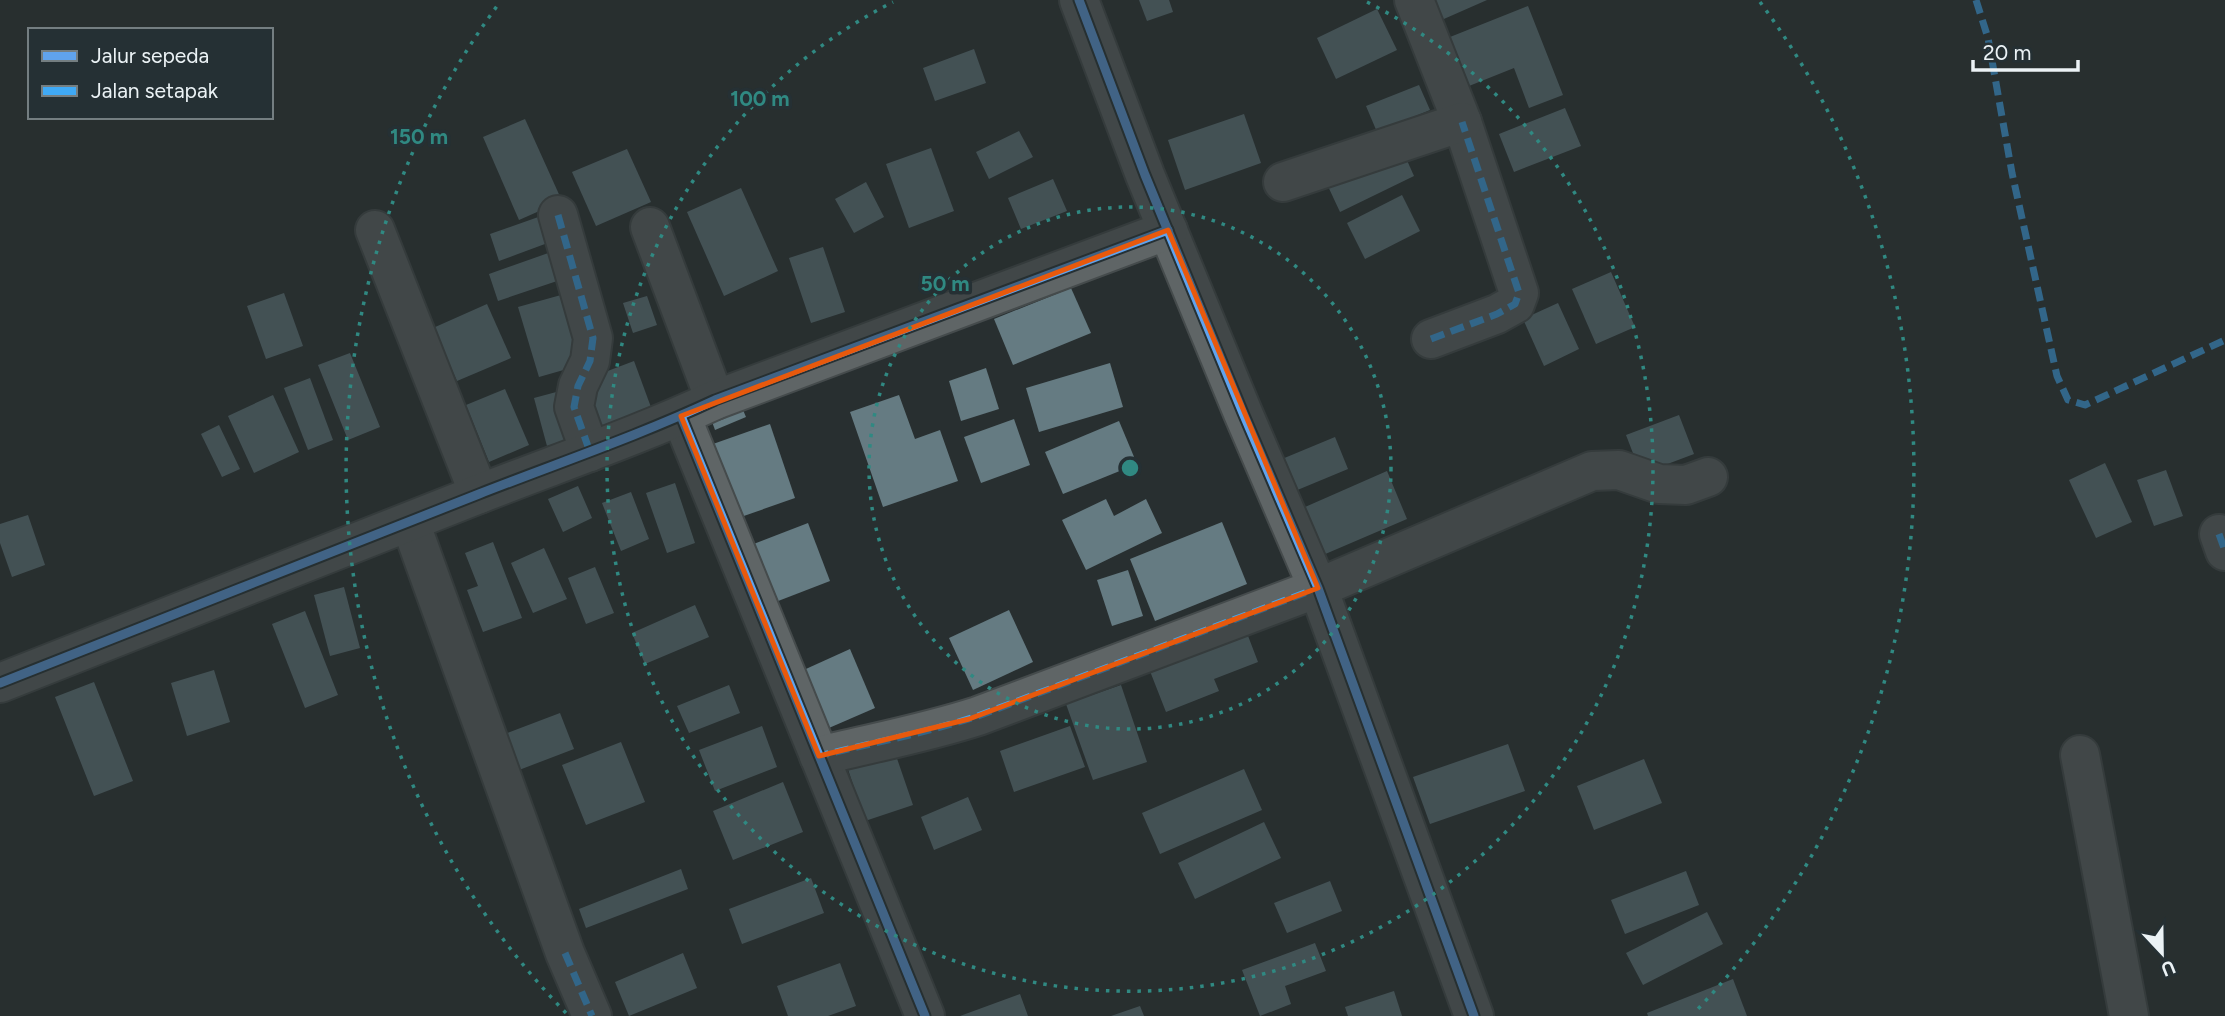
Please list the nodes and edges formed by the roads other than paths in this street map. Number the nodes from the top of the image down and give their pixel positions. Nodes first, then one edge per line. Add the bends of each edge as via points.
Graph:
1 (1079, 0) edge
2 (1414, 0) edge
3 (1462, 122) junction
4 (1283, 182) dead end
5 (558, 215) dead end
6 (650, 227) dead end
7 (375, 230) dead end
8 (1168, 230) junction
9 (1431, 339) dead end
10 (715, 400) junction
11 (681, 416) junction
12 (590, 452) junction
13 (1708, 477) dead end
14 (479, 494) junction
15 (410, 522) junction
16 (1318, 587) junction
17 (0, 683) edge
18 (2080, 755) dead end
19 (819, 756) junction
20 (592, 1016) edge
21 (925, 1016) edge
22 (1474, 1016) edge
23 (2130, 1016) edge

1 - 8 street
2 - 3 street
3 - 4 street
3 - 9 street via 1519,293 1515,304 1497,314
5 - 12 street via 593,338 574,407
6 - 10 street
7 - 14 street
8 - 10 street
8 - 16 street
10 - 11 street
11 - 12 street
11 - 19 street
12 - 14 street
13 - 16 street via 1686,485 1659,484 1619,471 1592,471
14 - 15 street
15 - 17 street
15 - 20 street via 565,953
16 - 19 street via 978,716
16 - 22 street
18 - 23 street
19 - 21 street

